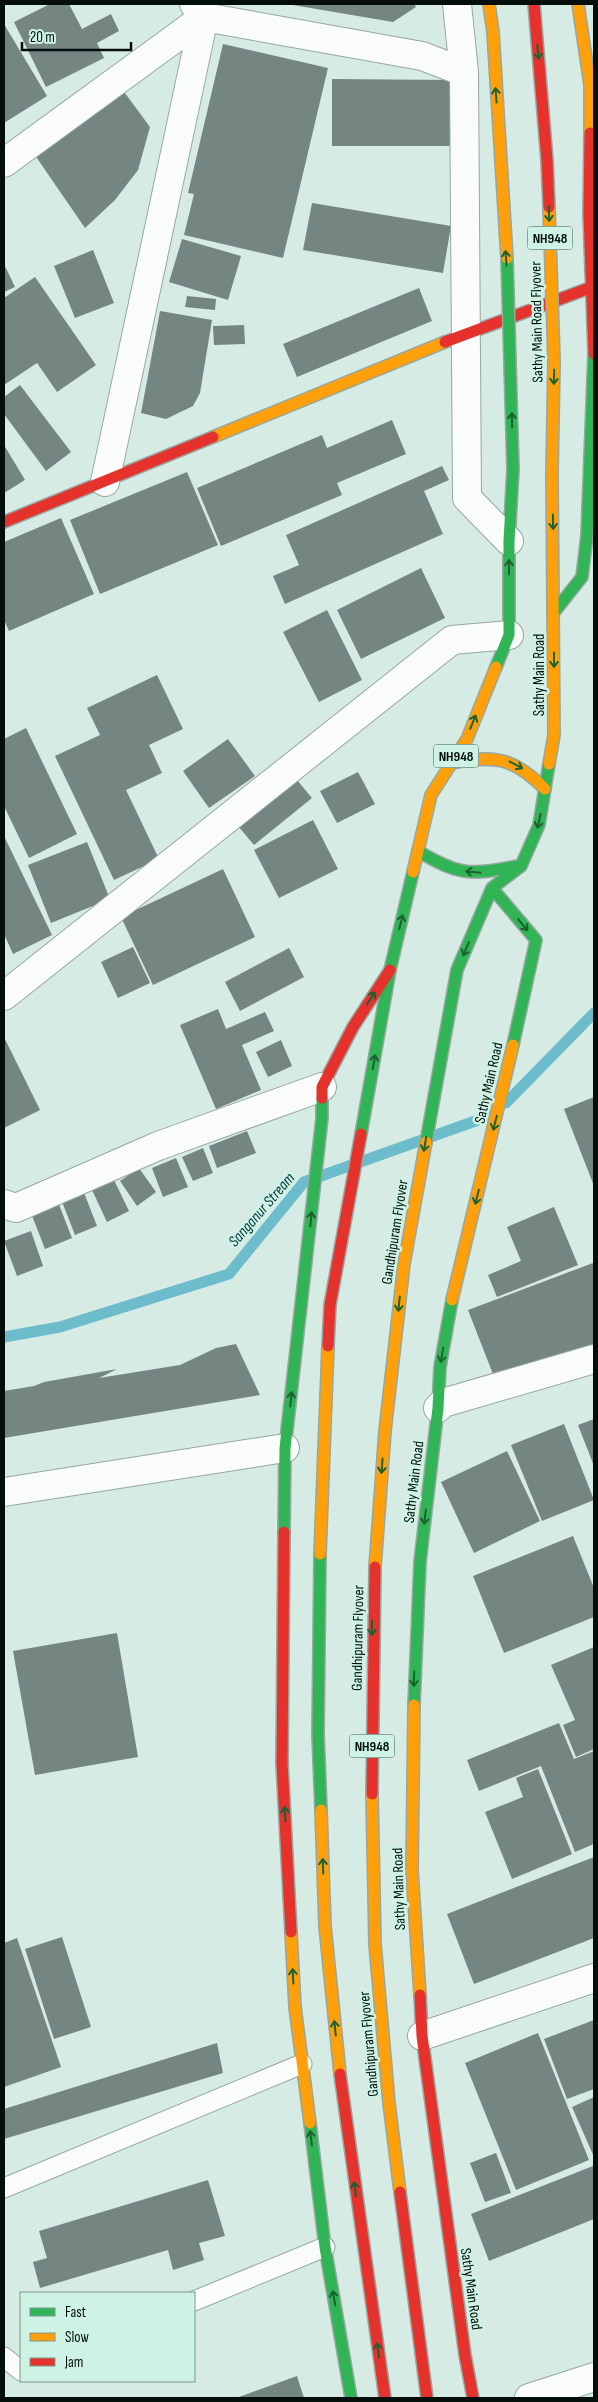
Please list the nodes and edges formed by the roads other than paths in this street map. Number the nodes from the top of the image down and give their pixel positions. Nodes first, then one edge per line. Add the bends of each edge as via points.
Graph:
1 (456, 4) edge
2 (489, 4) edge
3 (534, 4) edge
4 (578, 4) edge
5 (199, 10) edge
6 (464, 72) junction
7 (592, 85) edge
8 (4, 164) edge
9 (592, 287) junction
10 (467, 333) junction
11 (105, 482) junction
12 (4, 522) edge
13 (509, 541) junction
14 (555, 611) junction
15 (509, 635) junction
16 (451, 763) junction
17 (545, 789) junction
18 (418, 851) junction
19 (521, 866) junction
20 (492, 888) junction
21 (390, 970) junction
22 (4, 996) edge
23 (322, 1087) junction
24 (4, 1204) edge
25 (594, 1359) edge
26 (438, 1408) junction
27 (285, 1448) junction
28 (4, 1492) edge
29 (594, 1978) edge
30 (422, 2036) junction
31 (302, 2064) junction
32 (4, 2188) edge
33 (325, 2247) junction
34 (195, 2301) edge
35 (4, 2357) edge
36 (20, 2370) edge
37 (594, 2377) edge
38 (351, 2398) edge
39 (385, 2398) edge
40 (427, 2398) edge
41 (473, 2398) edge
42 (529, 2398) edge

1 - 6 street
13 -> 2 main road, Sathy Main Road Flyover / NH948, bridge via 513,469 509,298
3 -> 14 main road, Sathy Main Road Flyover / NH948, bridge via 547,160 554,360
4 - 7 main road
5 - 6 street via 422,56
5 - 8 street
5 - 11 street
6 - 10 street
7 - 9 main road via 589,214
9 - 10 main road
9 - 14 main road via 594,356 587,535 582,578
10 - 11 main road
10 - 13 street via 467,498
11 - 12 main road
15 -> 13 main road, Sathy Main Road / NH948
14 -> 17 main road, Sathy Main Road / NH948 via 554,735
16 -> 15 main road, Sathy Main Road / NH948 via 467,739
15 - 22 street via 452,640
16 -> 17 main road via 477,758 504,758 528,772
16 - 18 main road, Sathy Main Road / NH948 via 431,795
17 -> 19 main road, Sathy Main Road / NH948 via 539,825
19 -> 18 main road via 483,873 462,870 446,867
21 -> 18 main road, Sathy Main Road / NH948
19 - 20 main road, Sathy Main Road / NH948
20 -> 26 main road, Sathy Main Road via 536,940 454,1291 440,1367
20 -> 40 main road, Gandhipuram Flyover / NH948 via 457,970 404,1264 372,1588 375,1944 389,2103
23 -> 21 main road via 353,1027
39 -> 21 main road, Gandhipuram Flyover / NH948 via 343,2101 328,1955 318,1734 321,1514 330,1305
23 - 24 street via 158,1146 16,1208
27 -> 23 main road via 322,1118
25 - 26 street via 443,1403
26 -> 30 main road, Sathy Main Road via 420,1562 414,1684 412,1870
27 - 28 street
31 -> 27 main road via 295,2006 282,1763
29 - 30 street
30 - 41 main road, Sathy Main Road
31 - 32 lane
33 -> 31 main road
33 - 34 lane
38 -> 33 main road
35 - 36 lane
37 - 42 street

